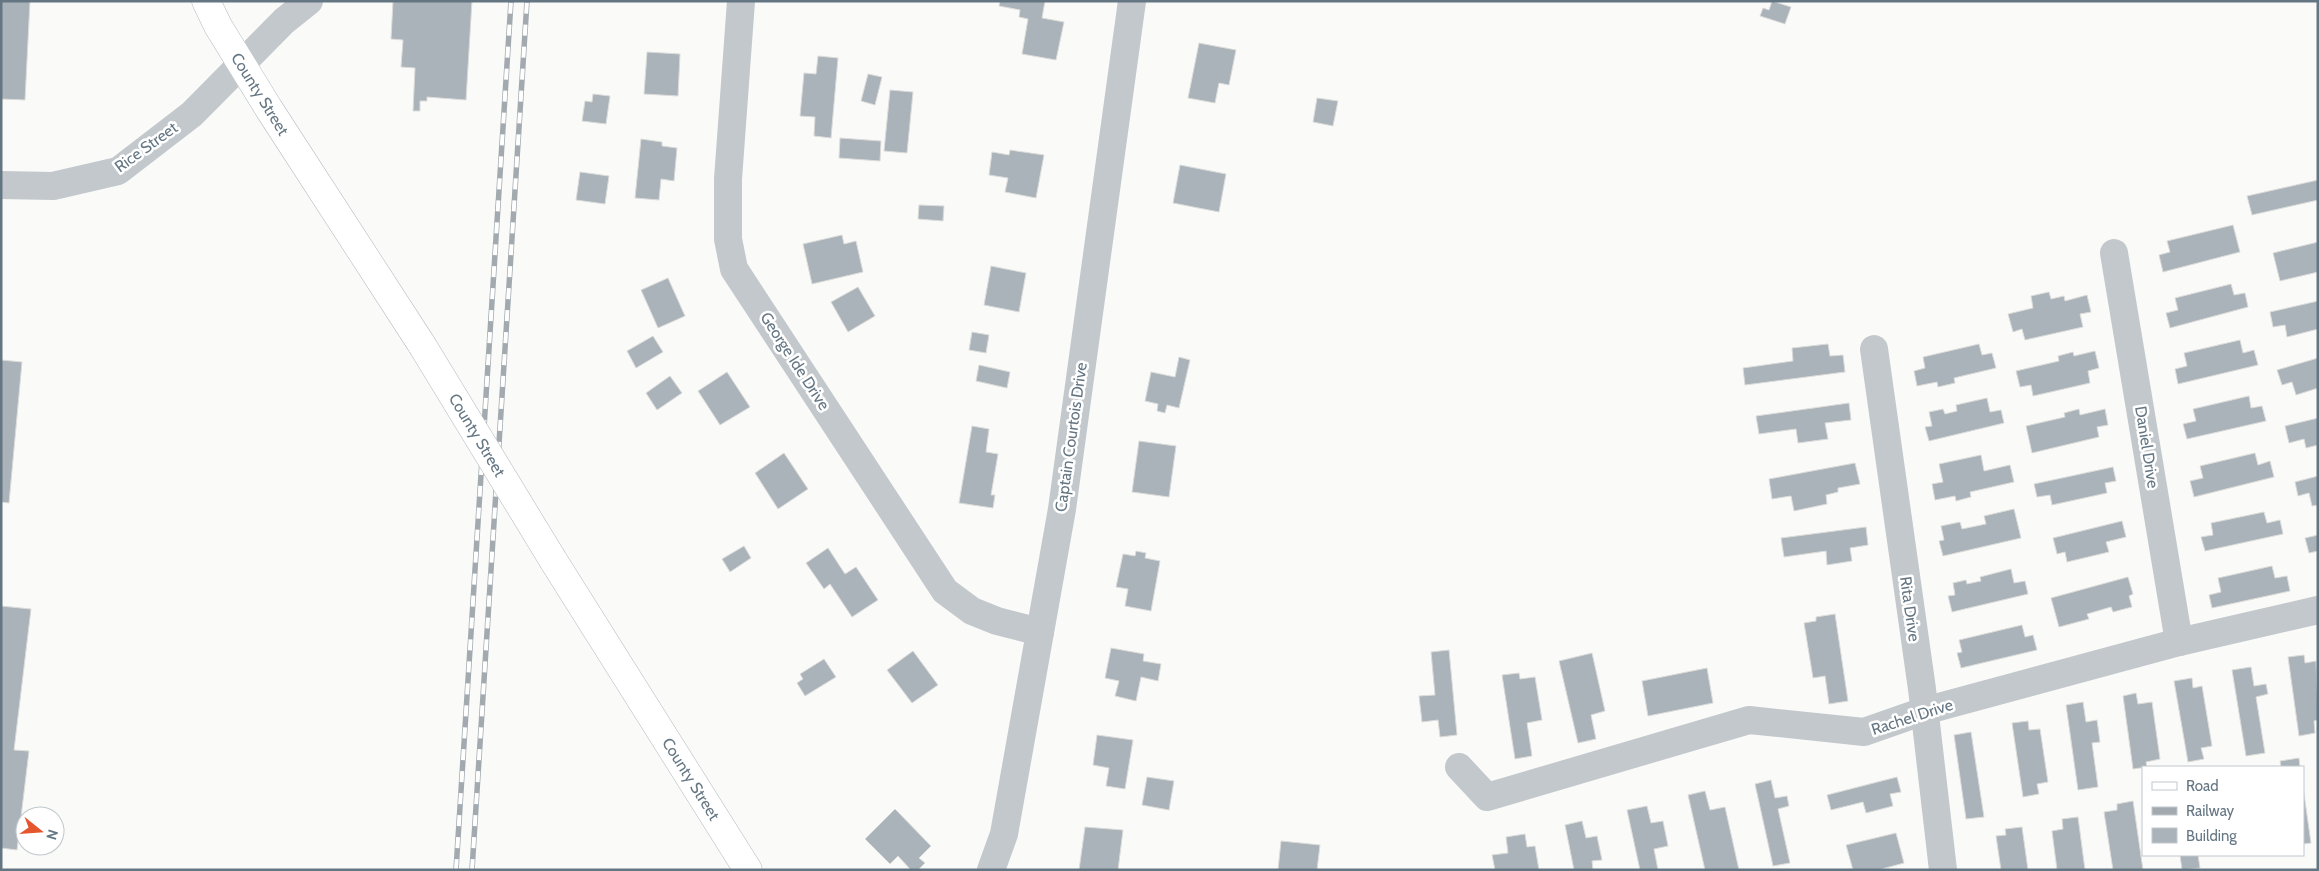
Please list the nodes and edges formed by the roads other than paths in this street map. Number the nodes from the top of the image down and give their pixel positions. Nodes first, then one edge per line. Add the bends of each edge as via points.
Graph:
1 (206, 1) edge
2 (309, 1) edge
3 (740, 1) edge
4 (1132, 1) edge
5 (241, 66) junction
6 (1, 185) edge
7 (2114, 253) dead end
8 (1874, 349) dead end
9 (2318, 610) edge
10 (1040, 632) junction
11 (2179, 642) junction
12 (1924, 711) junction
13 (1460, 767) dead end
14 (748, 870) edge
15 (991, 870) edge
16 (1942, 870) edge

1 - 5 main road, County Street
2 - 5 street, Rice Street via 284,21
3 - 10 street, George Ide Drive via 728,179 728,239 734,269 946,591 972,610 997,621
4 - 10 street, Captain Courtois Drive via 1062,509
5 - 6 street, Rice Street via 192,114 118,171 53,186
5 - 14 main road, County Street, bridge via 422,345
7 - 11 street, Daniel Drive
8 - 12 street, Rita Drive
9 - 11 street, Rachel Drive
10 - 15 street, Captain Courtois Drive via 1004,834
11 - 12 street, Rachel Drive
12 - 13 street, Rachel Drive via 1864,732 1748,720 1487,797
12 - 16 street, Rita Drive

